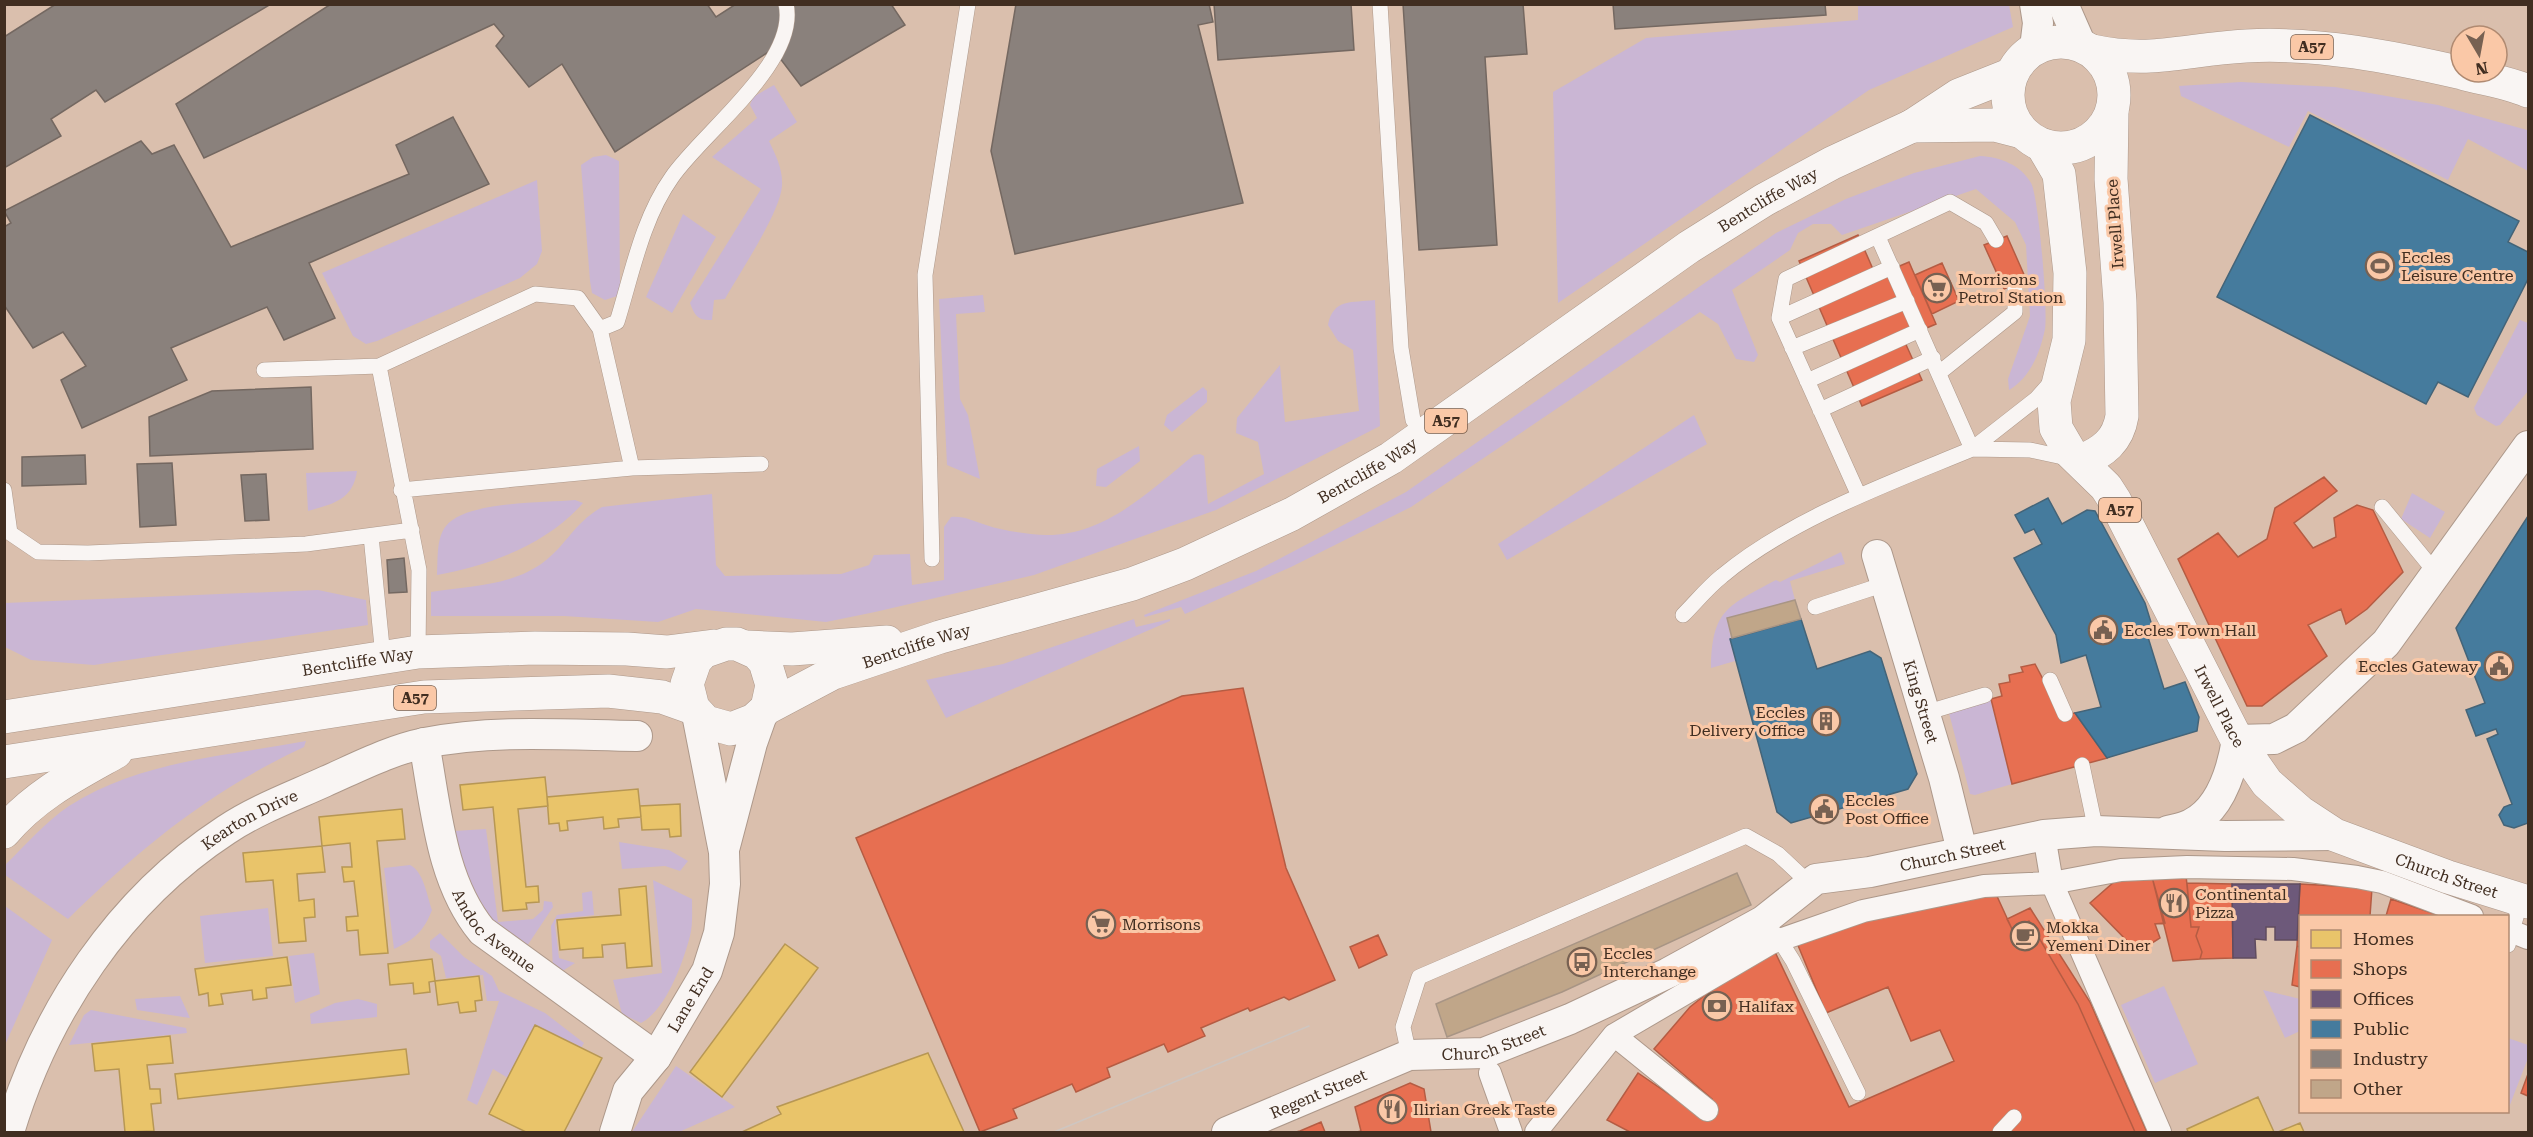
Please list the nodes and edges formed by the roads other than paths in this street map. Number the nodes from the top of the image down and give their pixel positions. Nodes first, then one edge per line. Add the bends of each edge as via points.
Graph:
1 (786, 4) edge
2 (968, 4) edge
3 (1380, 4) edge
4 (2036, 4) edge
5 (2063, 4) edge
6 (2035, 48) junction
7 (2086, 48) junction
8 (2012, 74) junction
9 (2529, 91) edge
10 (2112, 111) junction
11 (1912, 126) junction
12 (2032, 138) junction
13 (1878, 237) junction
14 (1996, 240) dead end
15 (1892, 267) junction
16 (2015, 284) dead end
17 (1907, 301) junction
18 (1779, 318) junction
19 (600, 329) junction
20 (1920, 330) junction
21 (1792, 348) junction
22 (1933, 358) junction
23 (379, 366) junction
24 (2064, 366) junction
25 (264, 370) dead end
26 (1939, 373) junction
27 (1808, 381) junction
28 (1821, 410) junction
29 (1425, 436) junction
30 (2529, 446) edge
31 (1972, 449) junction
32 (2081, 461) junction
33 (761, 464) dead end
34 (632, 468) junction
35 (4, 490) edge
36 (401, 490) junction
37 (1859, 496) junction
38 (2382, 507) dead end
39 (412, 530) junction
40 (371, 536) junction
41 (1877, 555) dead end
42 (932, 560) dead end
43 (2436, 573) junction
44 (1885, 584) junction
45 (1815, 607) dead end
46 (1683, 615) dead end
47 (940, 637) junction
48 (714, 646) junction
49 (747, 647) junction
50 (418, 652) junction
51 (383, 657) junction
52 (2050, 680) dead end
53 (4, 692) edge
54 (1985, 694) dead end
55 (142, 696) junction
56 (765, 710) junction
57 (695, 711) junction
58 (1925, 713) junction
59 (2065, 714) dead end
60 (4, 717) edge
61 (637, 736) dead end
62 (138, 740) junction
63 (2237, 740) junction
64 (424, 743) junction
65 (4, 762) edge
66 (2082, 765) dead end
67 (2096, 831) junction
68 (4, 832) edge
69 (2164, 832) junction
70 (2044, 835) junction
71 (2335, 835) junction
72 (1962, 851) junction
73 (724, 852) junction
74 (2384, 876) junction
75 (2052, 882) junction
76 (1809, 883) junction
77 (2525, 901) edge
78 (2470, 915) edge
79 (1772, 930) junction
80 (2514, 936) edge
81 (1614, 1035) junction
82 (1409, 1055) junction
83 (656, 1057) junction
84 (1490, 1073) dead end
85 (1858, 1093) dead end
86 (1707, 1110) dead end
87 (2014, 1117) dead end
88 (9, 1132) edge
89 (615, 1132) edge
90 (1227, 1132) edge
91 (1511, 1132) edge
92 (1536, 1132) edge
93 (2000, 1132) edge
94 (2160, 1132) edge

1 - 19 lane via 790,19 772,63 671,178 644,233 617,322
2 - 42 lane via 925,275
3 - 29 lane via 1401,348 1413,420
4 - 6 street
5 - 7 street
6 - 7 main road via 2055,41
6 - 8 main road
7 - 9 main road, A57 via 2121,57 2151,58 2245,46 2306,46 2436,67
7 - 10 main road via 2104,63 2112,78
8 - 11 main road, Bentcliffe Way / A57 via 1959,95
8 - 12 main road via 2008,104 2013,119
10 - 12 main road via 2092,139 2076,146 2059,148
10 - 32 main road, Irwell Place via 2111,179 2120,302 2122,416 2111,443 2099,454
11 - 12 main road, Bentcliffe Way / A57 via 1995,125
11 - 29 main road, Bentcliffe Way / A57 via 1822,168 1699,241
12 - 24 main road, Irwell Place / A57 via 2059,174 2068,251 2069,340
13 - 14 lane via 1950,202 1986,223
13 - 15 lane
13 - 18 lane via 1786,279
15 - 17 lane
15 - 18 lane
16 - 26 lane via 2015,312
17 - 20 lane
17 - 21 lane
18 - 21 lane
19 - 23 lane via 578,298 535,294
19 - 34 lane
20 - 22 lane
20 - 27 lane
21 - 27 lane
22 - 26 lane
22 - 28 lane
23 - 25 lane
23 - 36 lane
24 - 31 lane via 2036,399
24 - 32 main road, Irwell Place / A57 via 2054,401 2056,428 2070,452
26 - 31 lane
27 - 28 lane
28 - 37 lane
29 - 47 main road, Bentcliffe Way / A57 via 1292,514 1185,564 1132,584
30 - 43 street
31 - 32 lane via 2030,450
31 - 37 lane
32 - 63 main road, Irwell Place / A57 via 2115,501
33 - 34 lane
34 - 36 lane
35 - 40 lane via 10,532 38,552 306,544
36 - 39 lane
37 - 46 lane via 1766,544 1721,576
38 - 43 lane
39 - 40 lane
39 - 50 lane via 419,570
40 - 51 lane
41 - 44 street, King Street
43 - 63 street via 2386,643 2296,728 2274,739
44 - 45 lane
44 - 58 street, King Street
47 - 49 main road via 825,647
47 - 56 main road, Bentcliffe Way / A57 via 833,673
48 - 49 main road
48 - 50 main road, Bentcliffe Way via 667,652 535,648
48 - 57 main road via 704,652 689,672 687,690
49 - 56 main road via 770,673 771,697
50 - 51 main road, Bentcliffe Way
51 - 55 main road, Bentcliffe Way
52 - 59 lane
53 - 55 main road via 44,699
54 - 58 lane
55 - 60 main road, Bentcliffe Way
56 - 57 main road, A57 via 754,720 731,729 718,727
56 - 73 street, Lane End via 752,743
57 - 62 main road, A57 via 662,697 608,691 424,697
57 - 73 street, Lane End
58 - 72 street, King Street
61 - 64 street, Kearton Drive via 504,734
62 - 65 main road
62 - 68 main road via 63,781 30,805
63 - 69 street via 2225,786 2209,809 2191,824
63 - 71 main road, Irwell Place / A57 via 2267,783
64 - 83 street, Andoc Avenue via 446,855 467,912 482,931
64 - 88 street, Kearton Drive via 379,758 255,813 226,830 163,879 132,910 80,979 49,1029 24,1083
66 - 67 lane
67 - 69 street, Church Street
67 - 70 street, Church Street
69 - 71 street, Church Street
70 - 72 street, Church Street
70 - 75 street
71 - 74 main road, Church Street / A57
72 - 76 street, Church Street
73 - 83 street, Lane End via 724,904 710,961
74 - 75 street via 2187,867 2121,870
74 - 77 main road, Church Street / A57
74 - 78 street
75 - 79 street via 1984,886
75 - 94 street
76 - 79 street, Church Street
76 - 82 lane via 1778,854 1746,836 1652,876 1419,977 1403,1027
77 - 80 lane
79 - 81 street
79 - 82 street, Church Street via 1484,1053
79 - 85 lane
81 - 86 street
81 - 92 street
82 - 90 street, Regent Street
83 - 89 street, Lane End via 628,1091
84 - 91 street, Church Street
87 - 93 lane

